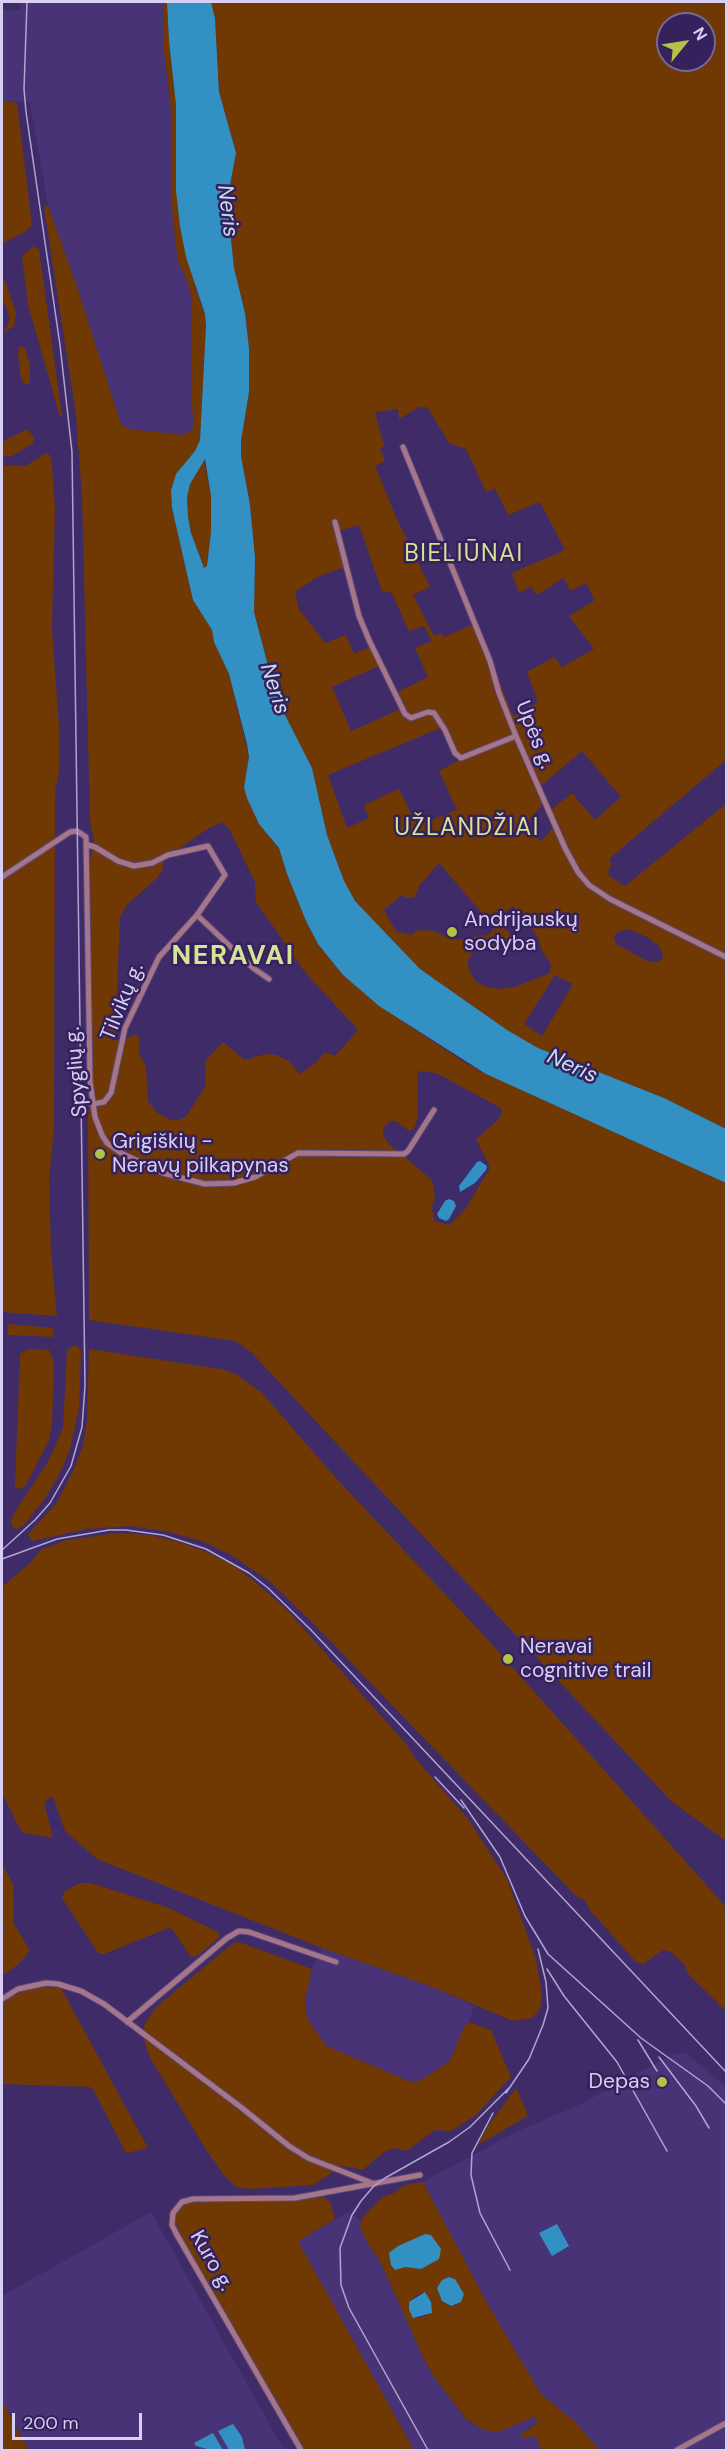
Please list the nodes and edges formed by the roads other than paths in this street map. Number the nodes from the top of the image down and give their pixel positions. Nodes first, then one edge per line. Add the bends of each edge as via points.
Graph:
1 (403, 447) dead end
2 (335, 522) dead end
3 (516, 736) junction
4 (88, 845) junction
5 (2, 877) edge
6 (197, 915) junction
7 (726, 957) edge
8 (269, 979) dead end
9 (92, 1104) junction
10 (434, 1110) dead end
11 (336, 1962) dead end
12 (2, 1999) edge
13 (127, 2022) junction
14 (420, 2175) dead end
15 (374, 2184) junction
16 (726, 2424) edge
17 (301, 2451) edge
18 (677, 2451) edge

1 - 3 street, Upės g. via 490,661
2 - 3 street via 359,616 405,714 411,718 434,713 461,758
3 - 7 street, Upės g. via 572,863 584,881 610,899
4 - 5 street via 83,834 70,832
4 - 6 street, Tilvikų g. via 134,866 210,847 224,878
4 - 9 street, Spyglių g.
6 - 8 street
6 - 9 street, Tilvikų g. via 159,957 125,1029 111,1093 104,1102
9 - 10 street, Spyglių g. via 102,1136 121,1153 163,1173 205,1184 245,1181 298,1153 404,1154
11 - 13 street via 239,1931
12 - 13 street via 18,1989 58,1984 81,1991
13 - 15 street via 289,2146 308,2158
14 - 15 street, Kuro g.
15 - 17 street, Kuro g. via 295,2198 193,2199 182,2202 173,2213 172,2225 177,2235
16 - 18 street

